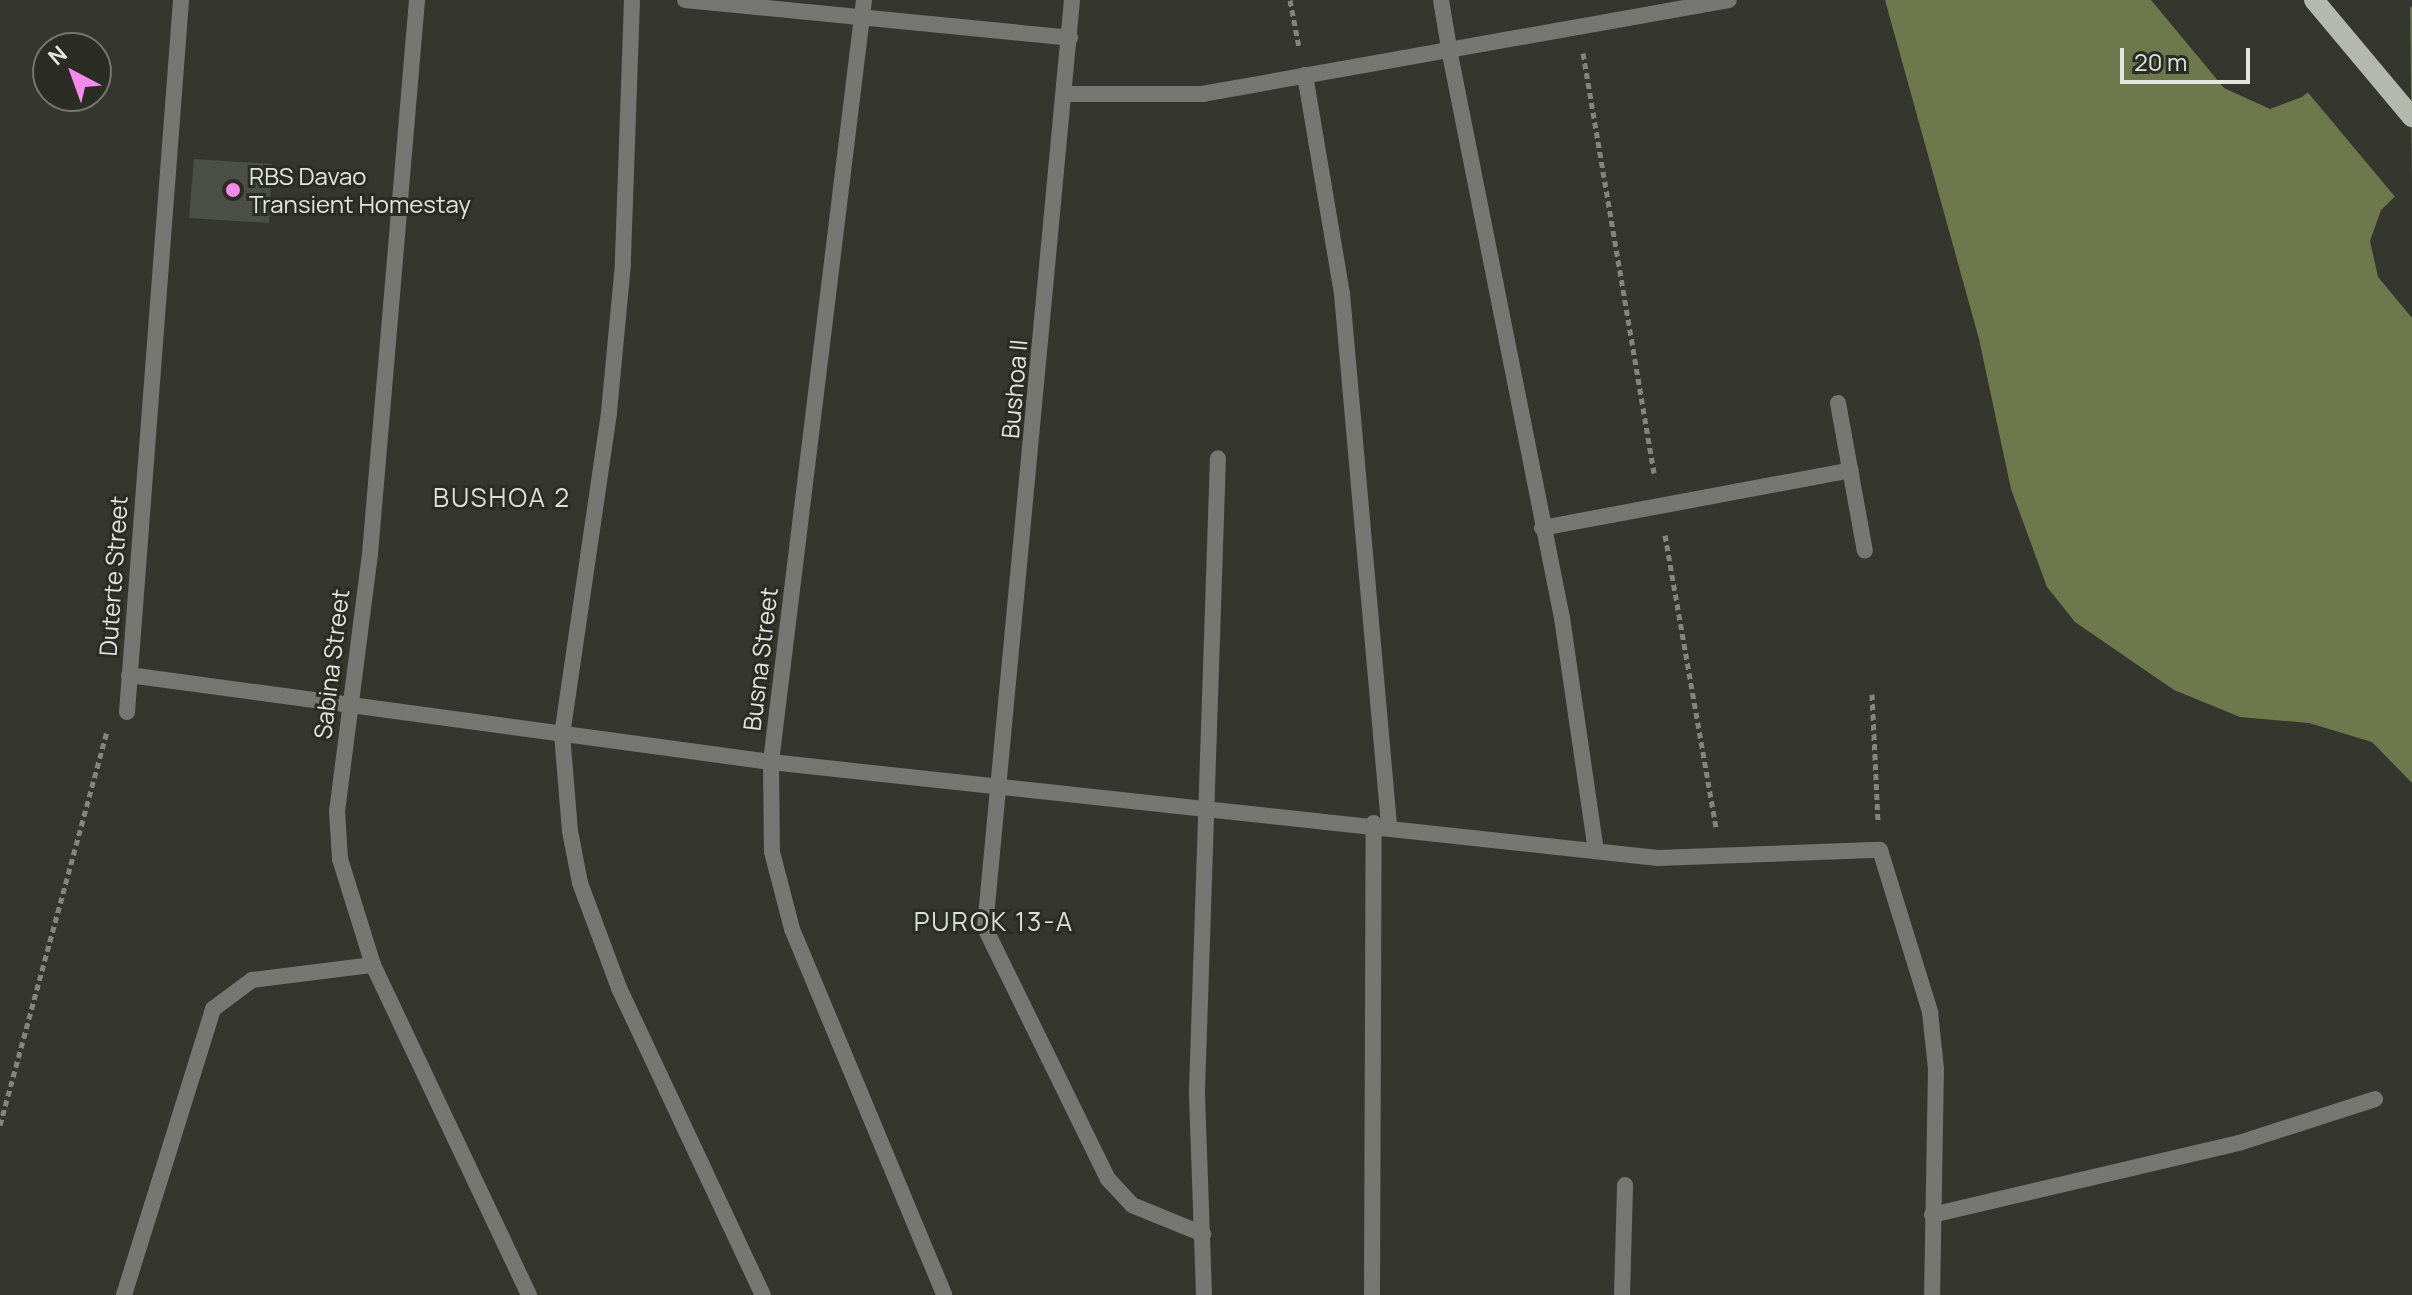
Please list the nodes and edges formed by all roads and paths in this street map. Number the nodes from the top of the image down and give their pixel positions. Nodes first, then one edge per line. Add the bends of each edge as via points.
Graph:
1 (181, 0) edge
2 (417, 0) edge
3 (632, 0) edge
4 (685, 0) edge
5 (864, 0) edge
6 (1072, 0) edge
7 (1290, 0) edge
8 (1441, 0) edge
9 (1729, 0) edge
10 (2314, 0) edge
11 (863, 18) junction
12 (1579, 29) junction
13 (1070, 38) junction
14 (1450, 54) junction
15 (1305, 75) junction
16 (1065, 94) junction
17 (2412, 117) edge
18 (1838, 403) dead end
19 (1218, 458) dead end
20 (1851, 470) junction
21 (1660, 506) junction
22 (1542, 528) junction
23 (1865, 551) dead end
24 (129, 675) junction
25 (1872, 694) dead end
26 (350, 706) junction
27 (127, 712) joint
28 (562, 734) junction
29 (771, 762) junction
30 (997, 783) junction
31 (1207, 811) junction
32 (1382, 824) junction
33 (1596, 850) junction
34 (1880, 850) junction
35 (1722, 861) junction
36 (373, 965) junction
37 (2375, 1099) dead end
38 (0, 1125) edge
39 (1625, 1185) dead end
40 (1932, 1215) junction
41 (1203, 1234) junction
42 (124, 1295) edge
43 (529, 1295) edge
44 (763, 1295) edge
45 (944, 1295) edge
46 (1204, 1295) edge
47 (1372, 1295) edge
48 (1622, 1295) edge
49 (1932, 1295) edge

1 - 24 street, Duterte Street
2 - 26 street, Sabina Street
3 - 28 street via 623,264 609,413
4 - 11 street
5 - 11 street, Busna Street
6 - 13 street, Bushoa II
7 - 15 path
8 - 14 street
9 - 12 street
10 - 17 main road
11 - 13 street
11 - 29 street, Busna Street
12 - 14 street
12 - 21 path
13 - 16 street, Bushoa II
14 - 15 street
14 - 22 street
15 - 16 street via 1202,94
15 - 32 street via 1342,294
16 - 30 street, Bushoa II
18 - 20 street
19 - 31 street
20 - 21 street
20 - 23 street
21 - 22 street
21 - 35 path
22 - 33 street
24 - 26 street
24 - 27 street, Duterte Street
25 - 34 path
26 - 28 street
26 - 36 street, Sabina Street via 337,811 340,859
27 - 38 path via 112,711
28 - 29 street
28 - 44 street via 580,883 619,988
29 - 30 street
29 - 45 street, Busna Street via 772,852 788,915
30 - 31 street
30 - 41 street, Bushoa II via 984,902 989,942 1108,1179 1132,1205
31 - 32 street
31 - 41 street via 1197,1090
32 - 33 street
32 - 47 street
33 - 35 street
34 - 35 street
34 - 40 street via 1930,1012 1936,1069
36 - 42 street via 252,980 213,1009
36 - 43 street, Sabina Street
37 - 40 street via 2239,1143
39 - 48 street
40 - 49 street
41 - 46 street

